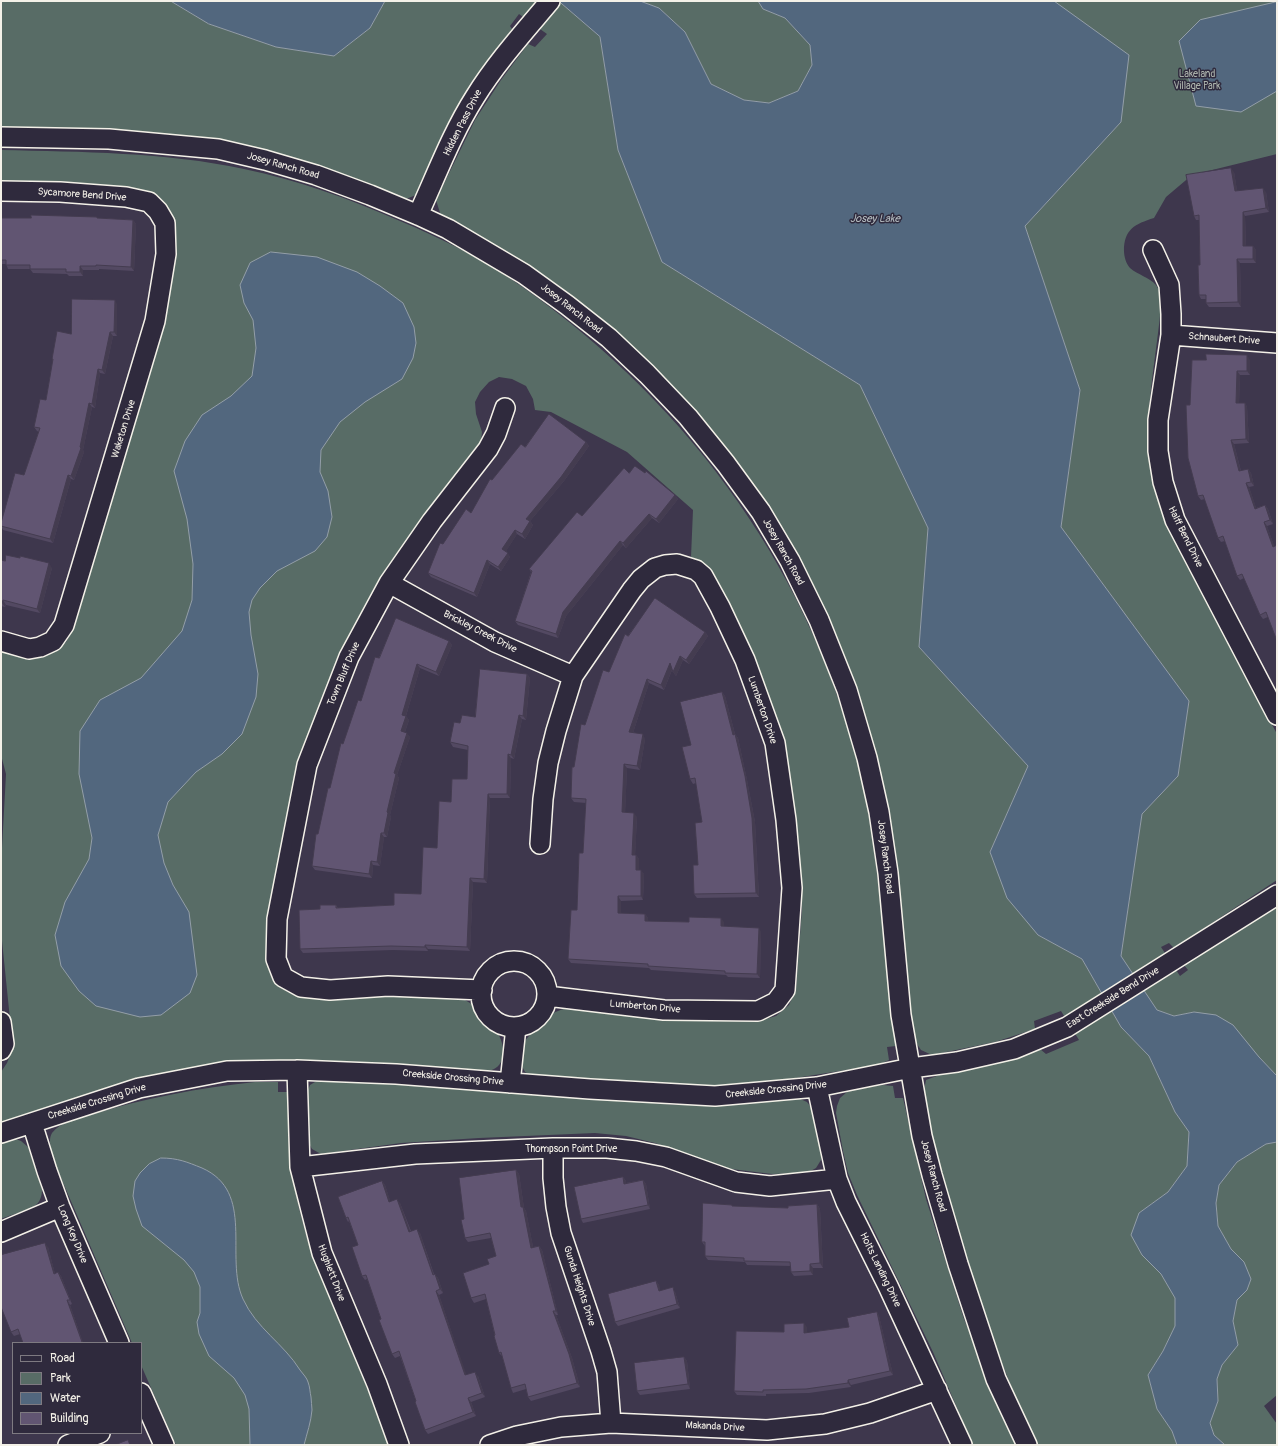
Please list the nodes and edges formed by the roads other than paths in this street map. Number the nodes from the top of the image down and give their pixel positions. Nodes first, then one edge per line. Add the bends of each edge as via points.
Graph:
1 (550, 1) edge
2 (1, 137) edge
3 (1, 191) edge
4 (158, 211) joint
5 (418, 215) junction
6 (1153, 250) dead end
7 (1171, 335) junction
8 (1277, 343) edge
9 (505, 408) dead end
10 (389, 583) junction
11 (1, 641) edge
12 (573, 676) junction
13 (1277, 714) edge
14 (540, 844) dead end
15 (1277, 895) edge
16 (482, 990) junction
17 (547, 996) junction
18 (1, 1022) edge
19 (516, 1026) junction
20 (1, 1050) edge
21 (910, 1068) junction
22 (297, 1070) junction
23 (510, 1083) junction
24 (817, 1088) junction
25 (32, 1123) junction
26 (1, 1133) edge
27 (553, 1148) junction
28 (300, 1167) junction
29 (838, 1180) junction
30 (60, 1207) junction
31 (1, 1232) edge
32 (119, 1342) edge
33 (937, 1390) junction
34 (142, 1398) edge
35 (145, 1414) edge
36 (611, 1423) junction
37 (97, 1434) edge
38 (767, 1437) edge
39 (68, 1445) edge
40 (164, 1445) edge
41 (399, 1445) edge
42 (490, 1445) edge
43 (962, 1445) edge
44 (1027, 1445) edge

1 - 5 street, Hidden Pass Drive via 489,75 474,98
2 - 5 street, Josey Ranch Road via 109,139 218,149 316,175
3 - 4 street, Sycamore Bend Drive via 126,197 149,202
4 - 11 street, Waketon Drive via 165,223 166,254 155,321 64,625 53,641 40,647 29,649
5 - 21 street, Josey Ranch Road via 448,229 524,274 567,304 647,374 688,417 726,464 761,512 790,561 819,620 847,690 867,758 879,812 888,873 901,1015
6 - 7 street, Halff Bend Drive via 1169,285
7 - 8 street, Schnaubert Drive
7 - 13 street, Halff Bend Drive via 1158,438 1160,467 1168,500 1175,520
9 - 10 street, Town Bluff Drive via 488,449 432,521
10 - 12 street, Brickley Creek Drive via 495,642
10 - 16 street, Town Bluff Drive via 349,657 307,765 277,919 276,959 283,977 301,987 330,990 388,986
12 - 14 street, Lumberton Drive via 548,763
12 - 17 street, Lumberton Drive via 632,590 655,568 677,564 696,570 703,576 745,660 775,743 792,888 788,966 785,990 776,1002 758,1011 664,1010
15 - 21 street, East Creekside Bend Drive via 1068,1027 1014,1049 956,1062
16 - 17 street via 485,979 501,963 523,962 533,966 541,974 546,984
16 - 19 street via 482,1001 494,1020
17 - 19 street via 545,1005 534,1020
18 - 20 street via 4,1044
19 - 23 street
21 - 24 street, Creekside Crossing Drive
21 - 44 street, Josey Ranch Road via 922,1136 958,1264 996,1379
22 - 23 street, Creekside Crossing Drive via 396,1074
22 - 25 street, Creekside Crossing Drive via 227,1071 139,1088
22 - 28 street, Hughlett Drive
23 - 24 street, Creekside Crossing Drive via 715,1096
24 - 29 street, Holts Landing Drive
25 - 26 street, Creekside Crossing Drive
25 - 30 street, Long Key Drive
27 - 28 street, Thompson Point Drive via 415,1154
27 - 29 street, Thompson Point Drive via 636,1151 666,1157 736,1182 770,1186
27 - 36 street, Gunda Heights Drive via 556,1207 607,1372
28 - 41 street, Hughlett Drive via 322,1253 377,1384
29 - 33 street, Holts Landing Drive via 846,1202
30 - 31 street
30 - 32 street, Long Key Drive
33 - 38 street, Makanda Drive via 870,1413
33 - 43 street, Holts Landing Drive
34 - 35 street
35 - 40 street
36 - 38 street, Makanda Drive
36 - 42 street, Makanda Drive via 561,1427 517,1436
37 - 39 street

